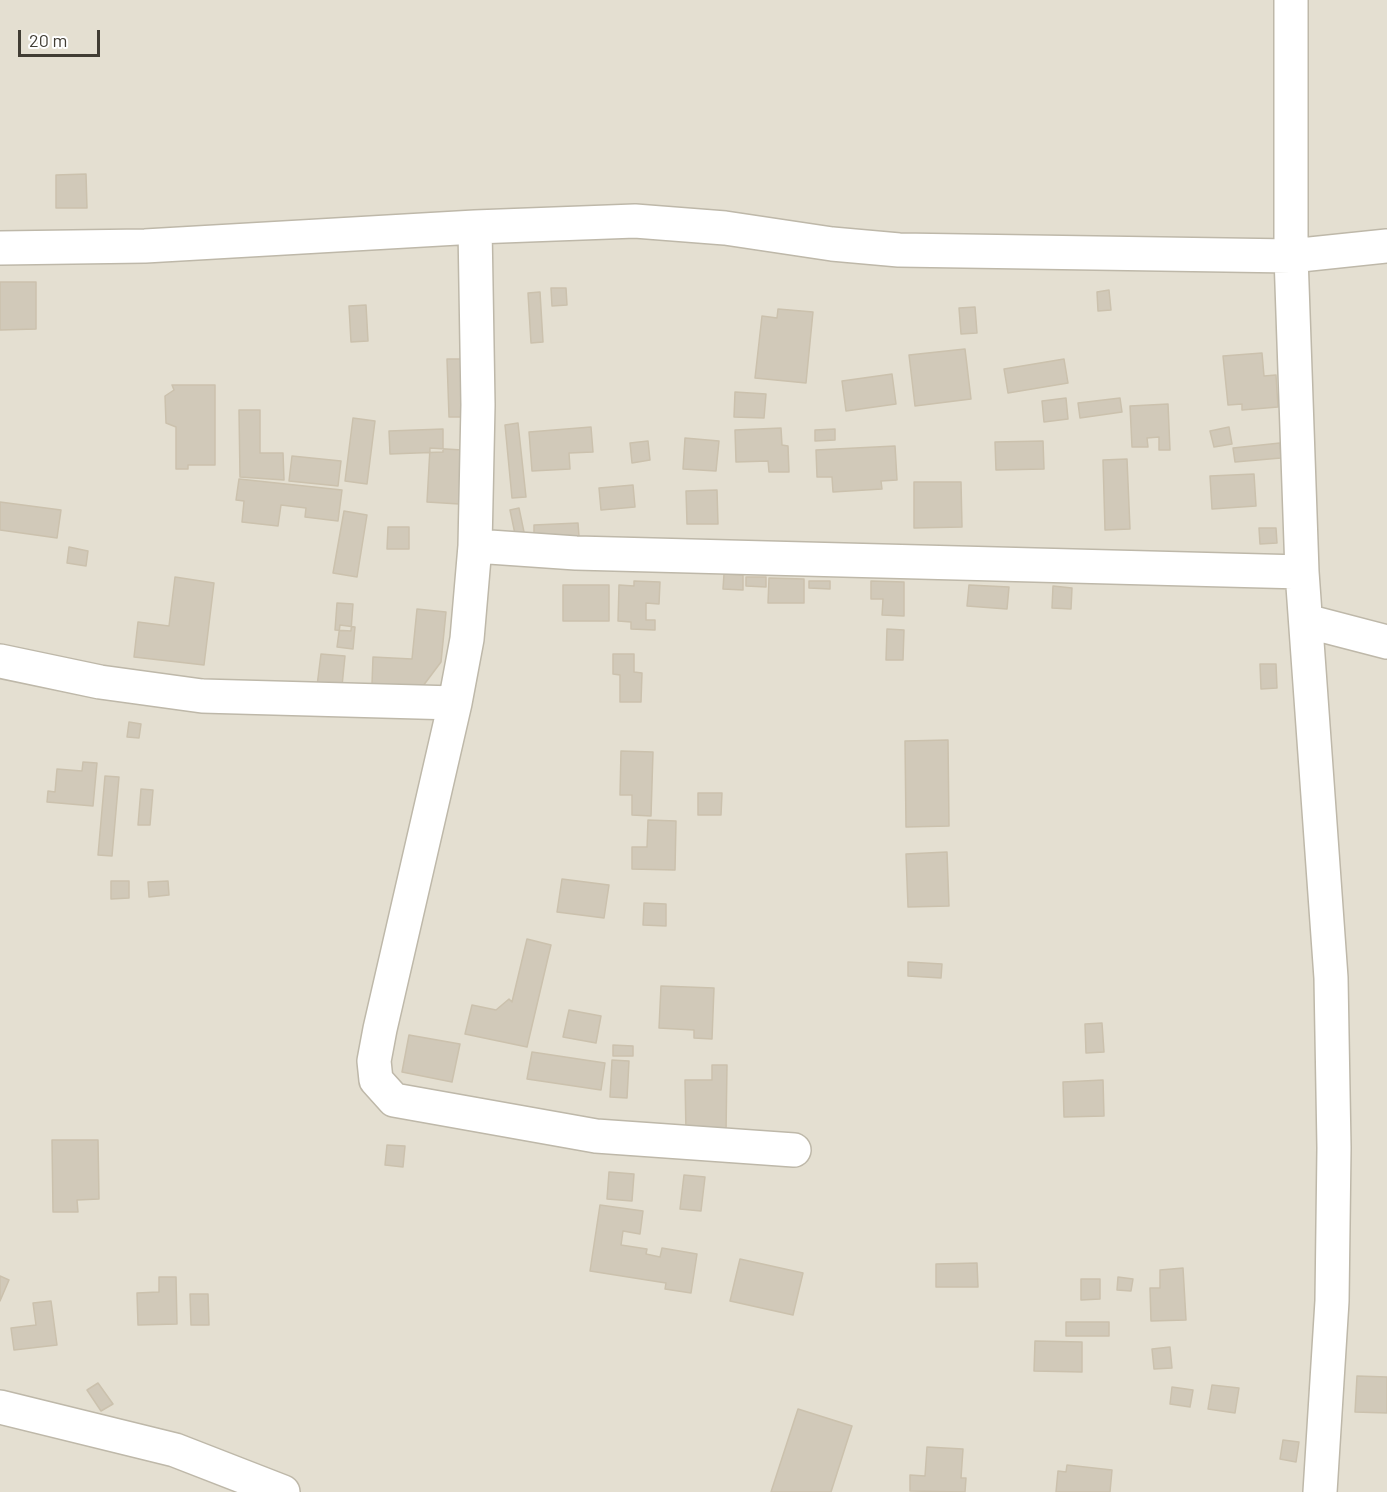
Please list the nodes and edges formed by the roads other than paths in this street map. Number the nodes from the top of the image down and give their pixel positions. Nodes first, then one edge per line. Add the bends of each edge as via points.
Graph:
1 (1291, 0) edge
2 (476, 227) junction
3 (1387, 246) edge
4 (0, 248) edge
5 (1291, 256) junction
6 (475, 546) junction
7 (1302, 572) junction
8 (1306, 621) junction
9 (1387, 642) edge
10 (0, 661) edge
11 (454, 703) junction
12 (795, 1150) dead end
13 (0, 1407) edge
14 (283, 1492) edge
15 (1320, 1492) edge

1 - 5 street
2 - 4 street via 145,246
2 - 5 street via 635,221 899,250
2 - 6 street
3 - 5 street
5 - 7 street
6 - 7 street via 576,553
6 - 11 street via 467,639
7 - 8 street
8 - 9 street
8 - 15 street via 1331,978 1334,1137 1332,1301
10 - 11 street via 100,682 202,696
11 - 12 street via 380,1029 374,1061 376,1080 394,1100 596,1136
13 - 14 street via 175,1450

